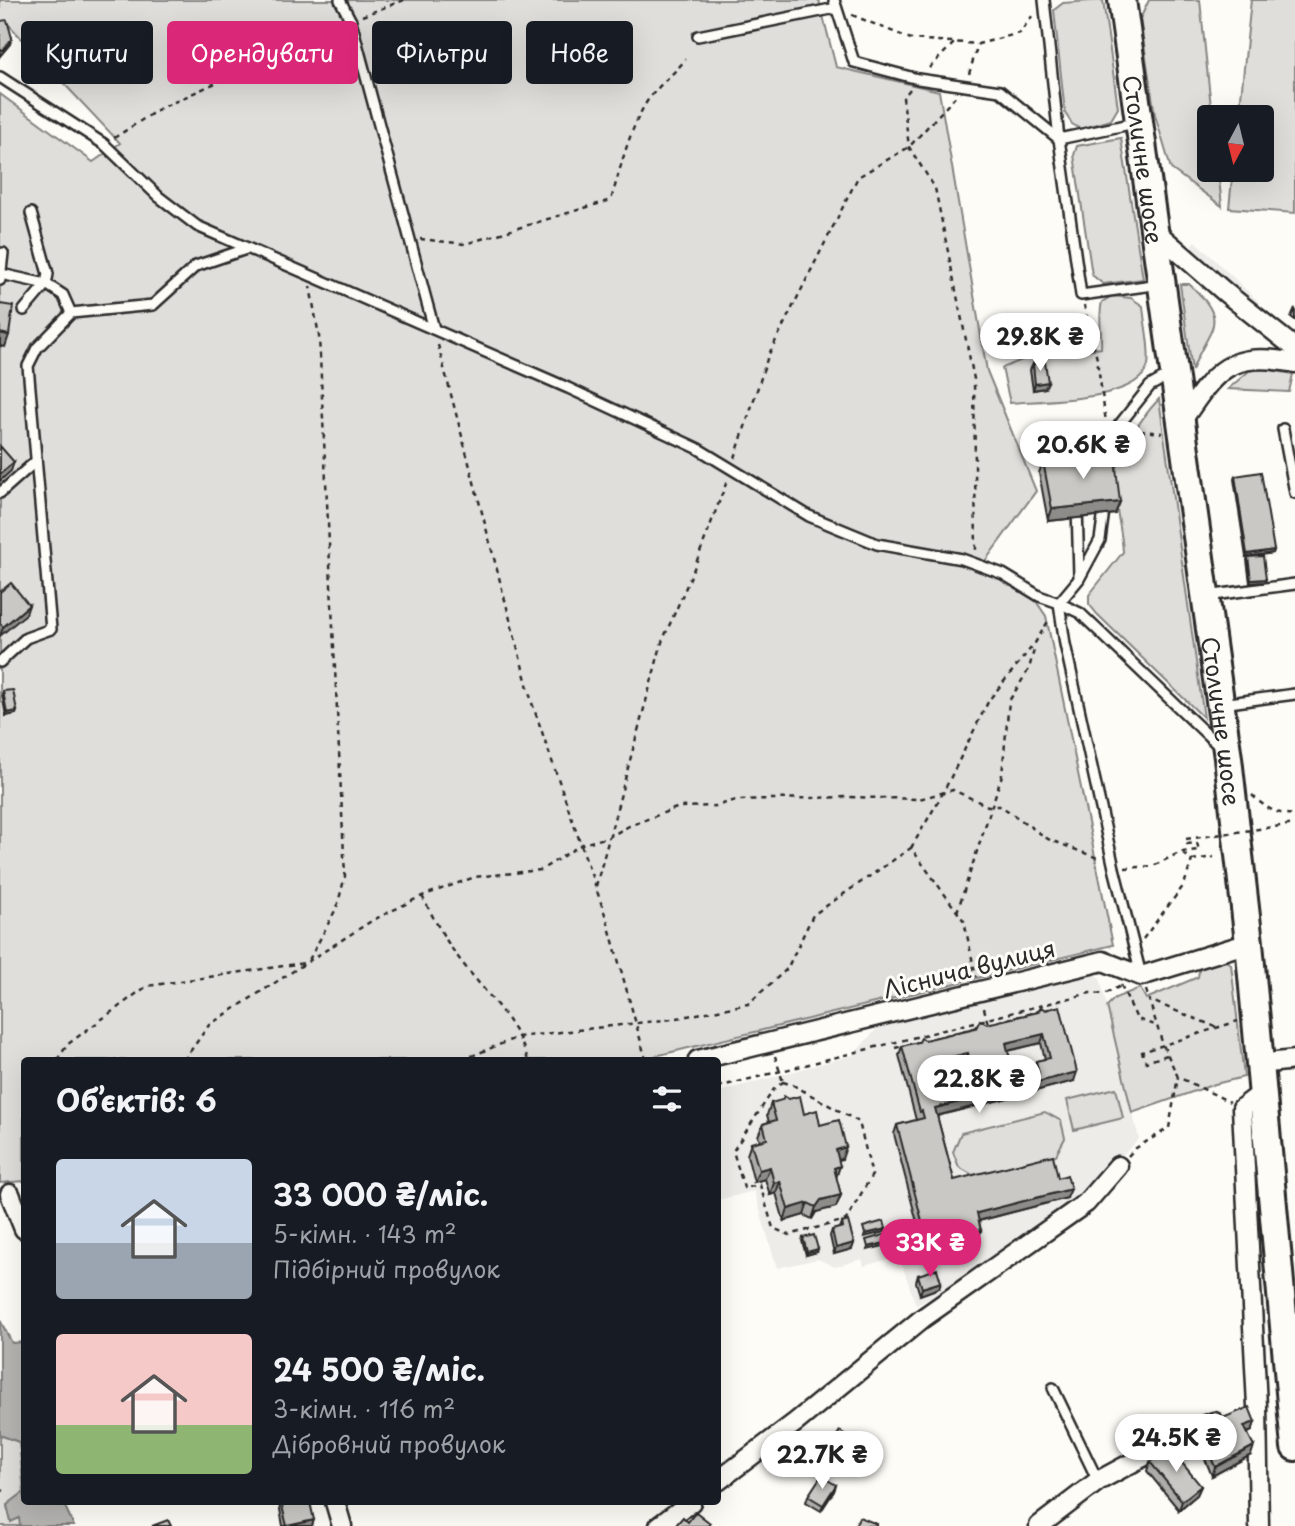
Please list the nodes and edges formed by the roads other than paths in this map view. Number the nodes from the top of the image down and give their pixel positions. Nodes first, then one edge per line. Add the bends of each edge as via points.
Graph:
1 (340, 0) edge
2 (1043, 0) edge
3 (1122, 0) edge
4 (835, 4) edge
5 (698, 36) dead end
6 (0, 77) edge
7 (1140, 122) junction
8 (1059, 139) junction
9 (31, 213) dead end
10 (1155, 230) junction
11 (246, 249) junction
12 (3, 253) dead end
13 (1, 274) edge
14 (0, 281) edge
15 (1162, 283) junction
16 (46, 284) junction
17 (24, 310) dead end
18 (71, 313) junction
19 (434, 329) junction
20 (1295, 348) edge
21 (1295, 363) edge
22 (1174, 372) junction
23 (1173, 427) junction
24 (1283, 429) dead end
25 (1112, 432) junction
26 (36, 461) junction
27 (1110, 466) edge
28 (1076, 476) edge
29 (1107, 491) edge
30 (0, 493) edge
31 (1295, 493) edge
32 (1076, 502) edge
33 (1079, 579) junction
34 (1295, 584) edge
35 (1206, 596) junction
36 (1059, 603) junction
37 (0, 662) edge
38 (1295, 694) edge
39 (1221, 705) junction
40 (1227, 754) junction
41 (1249, 943) junction
42 (1141, 976) junction
43 (711, 1057) edge
44 (1295, 1060) edge
45 (1259, 1064) junction
46 (1252, 1100) junction
47 (1118, 1166) road end
48 (11, 1193) edge
49 (21, 1221) edge
50 (1053, 1388) dead end
51 (1257, 1406) junction
52 (1295, 1447) edge
53 (721, 1479) edge
54 (1098, 1482) junction
55 (336, 1505) edge
56 (685, 1505) edge
57 (691, 1505) edge
58 (703, 1519) edge
59 (342, 1526) edge
60 (659, 1526) edge
61 (1039, 1526) edge
62 (1259, 1526) edge

1 - 19 lane via 351,20
2 - 8 lane
3 - 7 main road, Столичне шосе
4 - 5 lane
4 - 8 lane via 854,62 918,79 1000,91
6 - 11 lane via 104,144 197,226
7 - 8 lane
7 - 10 main road, Столичне шосе
8 - 15 lane via 1081,295
9 - 16 lane via 48,274
10 - 15 main road, Столичне шосе
10 - 20 street
11 - 18 lane via 196,266 153,305
11 - 19 lane
12 - 13 lane
13 - 14 lane
13 - 16 lane
15 - 22 main road, Столичне шосе
16 - 17 lane
16 - 18 lane via 63,295
18 - 26 lane via 37,348 28,366
19 - 36 lane via 685,442 810,516 877,544 962,559
21 - 23 street via 1243,359 1222,371
22 - 23 main road, Столичне шосе
22 - 25 lane via 1150,386
23 - 35 main road, Столичне шосе
24 - 31 lane
25 - 27 lane
25 - 28 lane via 1075,463
26 - 30 lane
26 - 37 lane via 51,629 26,638
29 - 33 lane via 1100,540
32 - 33 lane
33 - 36 lane
34 - 35 lane
35 - 39 main road, Столичне шосе
36 - 40 lane via 1080,613
36 - 42 lane
38 - 39 lane
39 - 40 main road, Столичне шосе
40 - 41 main road, Столичне шосе
41 - 42 street
41 - 45 main road, Столичне шосе
42 - 43 street, Ліснича вулиця via 1103,961
44 - 45 street
45 - 46 main road, Столичне шосе
46 - 51 street
46 - 52 main road, Столичне шосе
47 - 53 street via 1086,1203 923,1318
48 - 49 street
50 - 54 lane
51 - 54 street via 1191,1431
51 - 62 street
54 - 61 street
55 - 59 street
56 - 60 street
57 - 58 street

